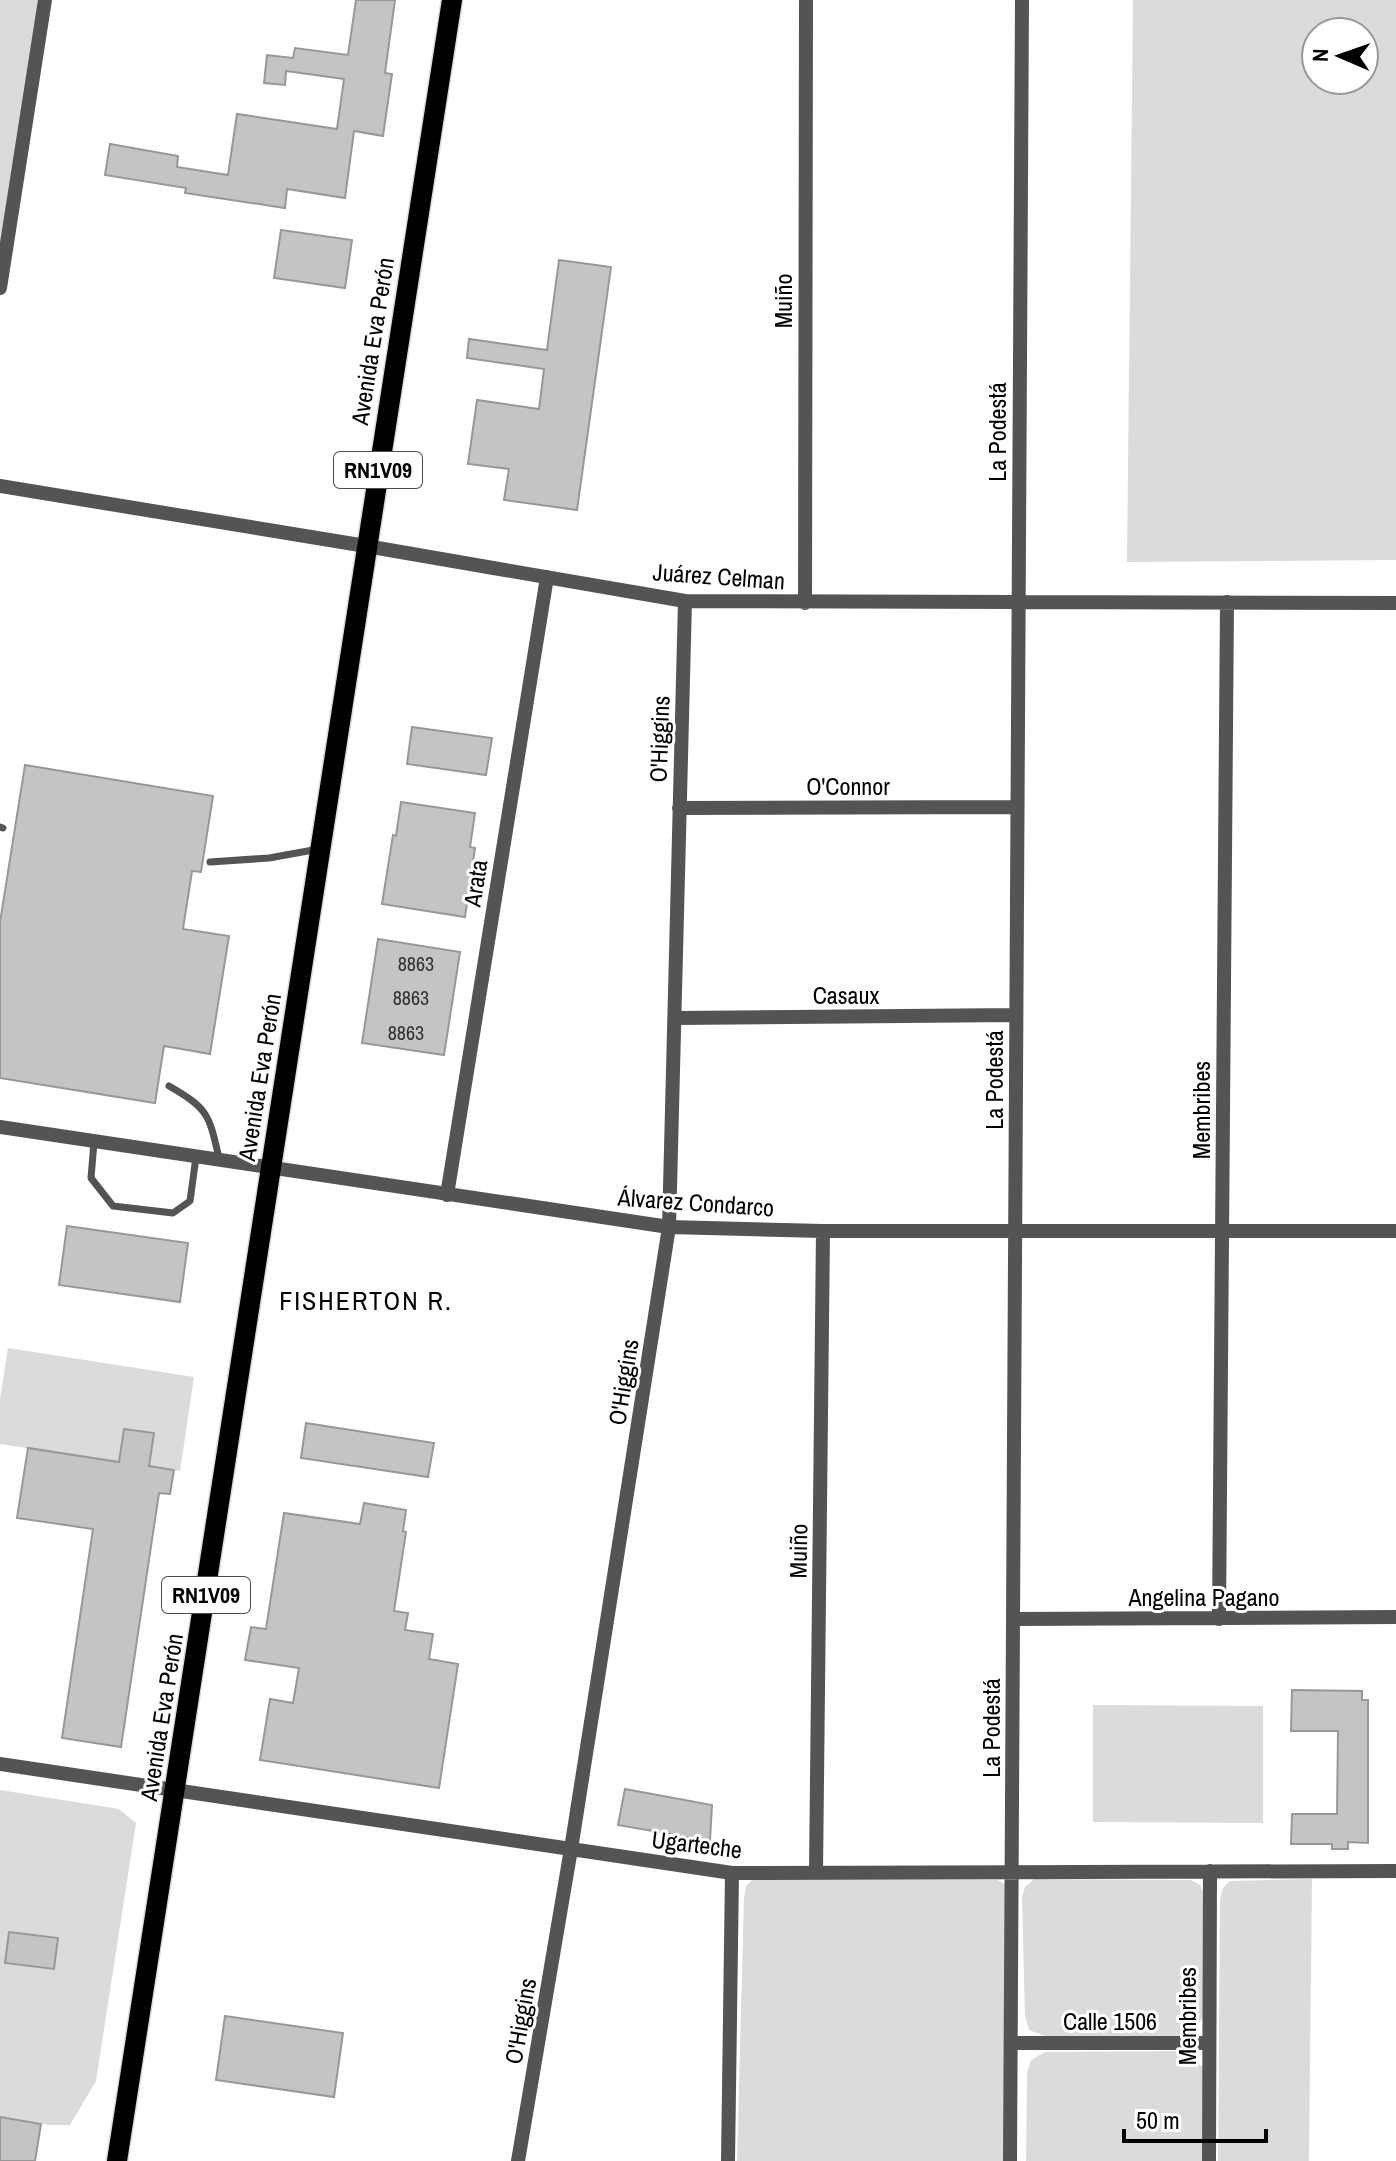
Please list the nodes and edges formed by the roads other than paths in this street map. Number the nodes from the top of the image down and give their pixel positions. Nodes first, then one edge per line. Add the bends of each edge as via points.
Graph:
1 (45, 0) edge
2 (452, 0) edge
3 (806, 0) edge
4 (1022, 0) edge
5 (0, 288) edge
6 (0, 486) edge
7 (366, 546) junction
8 (547, 577) junction
9 (685, 601) junction
10 (1019, 601) junction
11 (1227, 602) junction
12 (805, 603) junction
13 (1396, 603) edge
14 (1017, 807) junction
15 (679, 808) junction
16 (320, 849) junction
17 (210, 862) dead end
18 (1016, 1015) junction
19 (676, 1018) junction
20 (169, 1086) dead end
21 (0, 1127) edge
22 (94, 1141) junction
23 (196, 1157) junction
24 (220, 1160) junction
25 (271, 1168) junction
26 (447, 1195) junction
27 (669, 1227) junction
28 (823, 1231) junction
29 (1015, 1231) junction
30 (1222, 1231) junction
31 (1396, 1231) edge
32 (1396, 1617) edge
33 (1013, 1619) junction
34 (1219, 1619) junction
35 (0, 1764) edge
36 (176, 1791) junction
37 (571, 1849) junction
38 (1012, 1871) junction
39 (1210, 1871) junction
40 (1396, 1871) edge
41 (816, 1872) junction
42 (732, 1873) junction
43 (1011, 2043) junction
44 (1209, 2043) junction
45 (117, 2161) edge
46 (518, 2161) edge
47 (728, 2161) edge
48 (1010, 2161) edge
49 (1209, 2161) edge

1 - 5 street
2 - 7 main road, Avenida Eva Perón / RN1V09
3 - 12 street, Muiño
4 - 10 street, La Podestá
6 - 7 street, Juárez Celman
7 - 8 street, Juárez Celman
7 - 16 main road, Avenida Eva Perón / RN1V09
8 - 9 street, Juárez Celman
8 - 26 street, Arata
9 - 12 street, Juárez Celman
9 - 15 street, O'Higgins
10 - 11 street, Juárez Celman
10 - 12 street, Juárez Celman
10 - 14 street, La Podestá
11 - 13 street, Juárez Celman
11 - 30 street, Membribes
14 - 15 street, O'Connor
14 - 18 street, La Podestá
15 - 19 street, O'Higgins
16 - 17 lane
16 - 25 main road, Avenida Eva Perón / RN1V09
18 - 19 street, Casaux
18 - 29 street, La Podestá
19 - 27 street, O'Higgins
20 - 24 lane via 192,1099 210,1119
21 - 22 street, Álvarez Condarco
22 - 23 street, Álvarez Condarco
22 - 23 lane via 91,1178 113,1206 173,1213 190,1201
23 - 24 street, Álvarez Condarco
24 - 25 street, Álvarez Condarco
25 - 26 street, Álvarez Condarco
25 - 36 main road, Avenida Eva Perón / RN1V09
26 - 27 street, Álvarez Condarco
27 - 28 street, Álvarez Condarco
27 - 37 street, O'Higgins
28 - 29 street, Álvarez Condarco
28 - 41 street, Muiño
29 - 30 street, Álvarez Condarco
29 - 33 street, La Podestá
30 - 31 street, Álvarez Condarco
30 - 34 street, Membribes
32 - 34 street, Angelina Pagano
33 - 34 street, Angelina Pagano
33 - 38 street, La Podestá
35 - 36 street, Ugarteche
36 - 37 street, Ugarteche
36 - 45 main road, Avenida Eva Perón / RN1V09
37 - 42 street, Ugarteche
37 - 46 street, O'Higgins
38 - 39 street, Ugarteche
38 - 41 street, Ugarteche
38 - 43 street, La Podestá
39 - 40 street, Ugarteche
39 - 44 street, Membribes
41 - 42 street, Ugarteche
42 - 47 street
43 - 44 street, Calle 1506
43 - 48 street, La Podestá
44 - 49 street, Membribes

